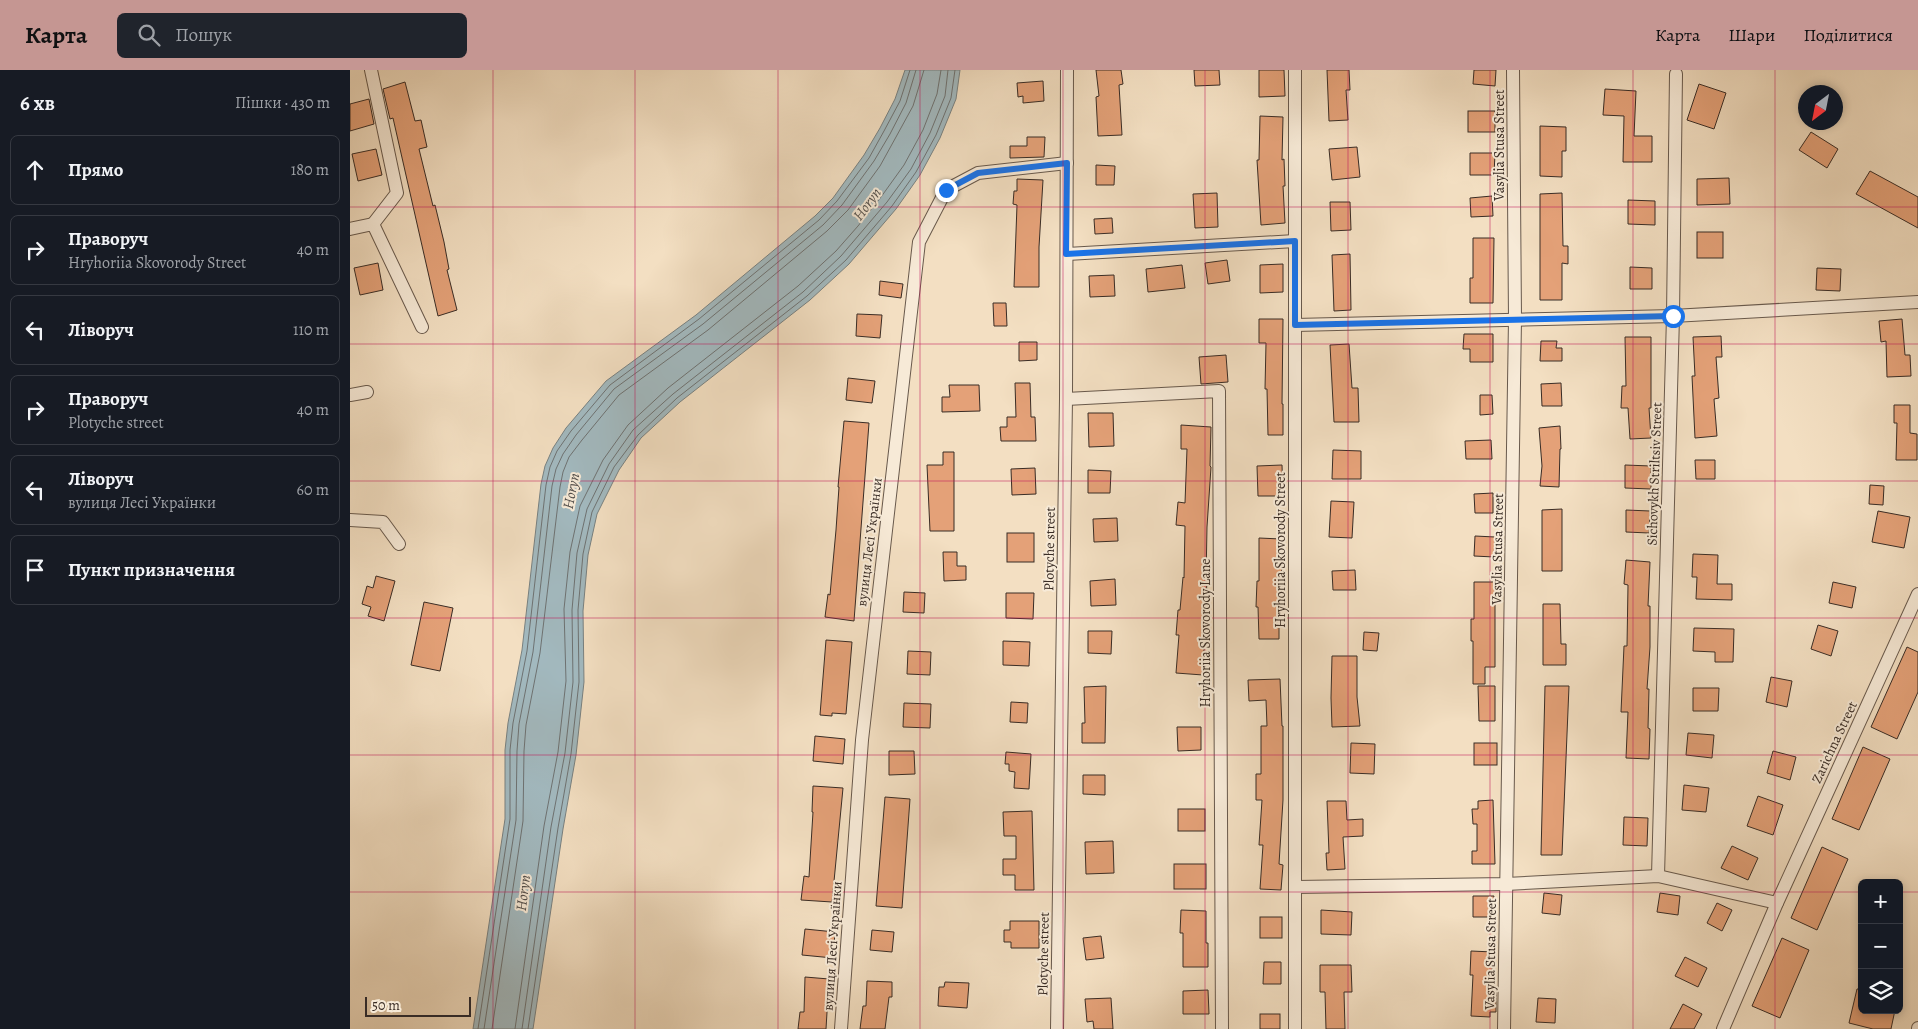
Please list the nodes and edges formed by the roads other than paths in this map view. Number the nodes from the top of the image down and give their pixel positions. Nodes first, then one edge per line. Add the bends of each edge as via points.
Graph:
1 (371, 70) edge
2 (1067, 70) edge
3 (1295, 70) edge
4 (1513, 70) edge
5 (1676, 74) dead end
6 (1067, 163) junction
7 (373, 224) junction
8 (350, 229) edge
9 (1295, 241) junction
10 (1066, 254) junction
11 (1918, 302) edge
12 (1673, 316) junction
13 (1515, 319) junction
14 (1295, 325) junction
15 (422, 327) dead end
16 (367, 392) dead end
17 (350, 395) edge
18 (1066, 399) junction
19 (350, 520) edge
20 (399, 544) dead end
21 (1917, 601) edge
22 (1658, 876) junction
23 (1506, 884) junction
24 (1295, 887) junction
25 (1777, 903) junction
26 (841, 1029) edge
27 (1057, 1029) edge
28 (1222, 1029) edge
29 (1295, 1029) edge
30 (1504, 1029) edge
31 (1723, 1029) edge

1 - 7 street via 397,193
2 - 6 street, Plotyche street
3 - 9 street, Hryhoriia Skovorody Street
4 - 13 street, Vasylia Stusa Street
5 - 12 street, Sichovykh Striltsiv Street
6 - 10 street, Plotyche street
6 - 26 street, вулиця Лесі Українки via 978,173 946,190 919,242 862,740
7 - 8 street
7 - 15 street
9 - 10 street
9 - 14 street, Hryhoriia Skovorody Street
10 - 18 street, Plotyche street
11 - 12 street
12 - 13 street
12 - 22 street, Sichovykh Striltsiv Street
13 - 14 street
13 - 23 street, Vasylia Stusa Street
14 - 24 street, Hryhoriia Skovorody Street
16 - 17 street
18 - 27 street, Plotyche street
18 - 28 street, Hryhoriia Skovorody Lane via 1219,391
19 - 20 street via 383,522
21 - 25 street, Zarichna Street
22 - 23 street
22 - 25 street
23 - 24 street
23 - 30 street, Vasylia Stusa Street
24 - 29 street, Hryhoriia Skovorody Street
25 - 31 street, Zarichna Street

